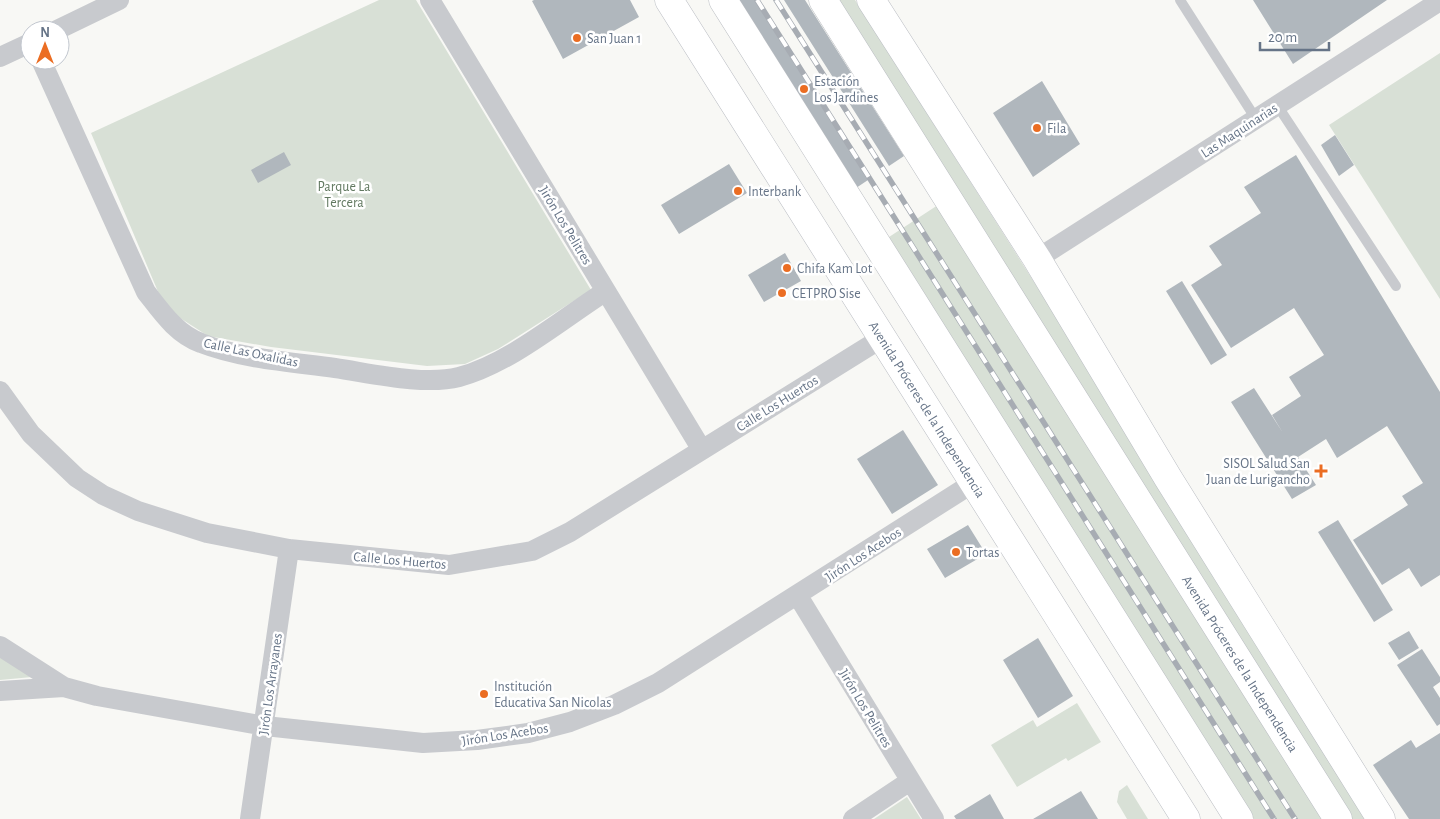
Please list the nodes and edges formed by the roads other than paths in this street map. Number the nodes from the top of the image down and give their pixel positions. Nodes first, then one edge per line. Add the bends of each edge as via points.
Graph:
1 (120, 0) edge
2 (430, 0) edge
3 (669, 0) edge
4 (723, 0) edge
5 (823, 0) edge
6 (871, 0) edge
7 (1180, 0) edge
8 (1440, 1) edge
9 (70, 24) edge
10 (20, 48) edge
11 (0, 57) edge
12 (46, 70) edge
13 (1278, 105) junction
14 (1256, 119) junction
15 (1038, 258) junction
16 (1396, 286) dead end
17 (606, 291) junction
18 (882, 338) junction
19 (0, 391) edge
20 (702, 450) junction
21 (973, 483) junction
22 (289, 549) junction
23 (798, 596) junction
24 (0, 646) edge
25 (64, 687) junction
26 (0, 691) edge
27 (265, 726) junction
28 (910, 781) junction
29 (250, 819) edge
30 (853, 819) edge
31 (934, 819) edge
32 (1186, 819) edge
33 (1240, 819) edge
34 (1338, 819) edge
35 (1381, 819) edge

1 - 9 street
2 - 17 street, Jirón Los Pelitres
3 - 18 main road, Avenida Próceres de la Independencia
4 - 33 main road
5 - 34 main road, Avenida Próceres de la Independencia
6 - 15 main road
7 - 14 lane
8 - 13 street, Las Maquinarias
10 - 11 street
12 - 17 street, Calle Las Oxalidas via 146,292 169,322 199,342 279,360 414,379 458,377 496,363
13 - 14 street, Las Maquinarias
13 - 16 lane
14 - 15 street, Las Maquinarias
15 - 35 main road via 1168,478
17 - 20 street, Jirón Los Pelitres
18 - 20 street, Calle Los Huertos
18 - 21 main road, Avenida Próceres de la Independencia
19 - 22 street, Calle Los Huertos via 32,434 77,478 103,495 138,512 207,533
20 - 22 street, Calle Los Huertos via 570,532 532,551 449,565
21 - 23 street, Jirón Los Acebos
21 - 32 main road, Avenida Próceres de la Independencia
22 - 27 street, Jirón Los Arrayanes
23 - 27 street, Jirón Los Acebos via 658,684 570,722 528,733 423,743
23 - 28 street, Jirón Los Pelitres
24 - 25 street, Jirón Los Acebos
25 - 26 street, Jirón Los Acebos
25 - 27 street, Jirón Los Acebos via 96,696
27 - 29 street, Jirón Los Arrayanes
28 - 30 street
28 - 31 street, Jirón Los Pelitres

